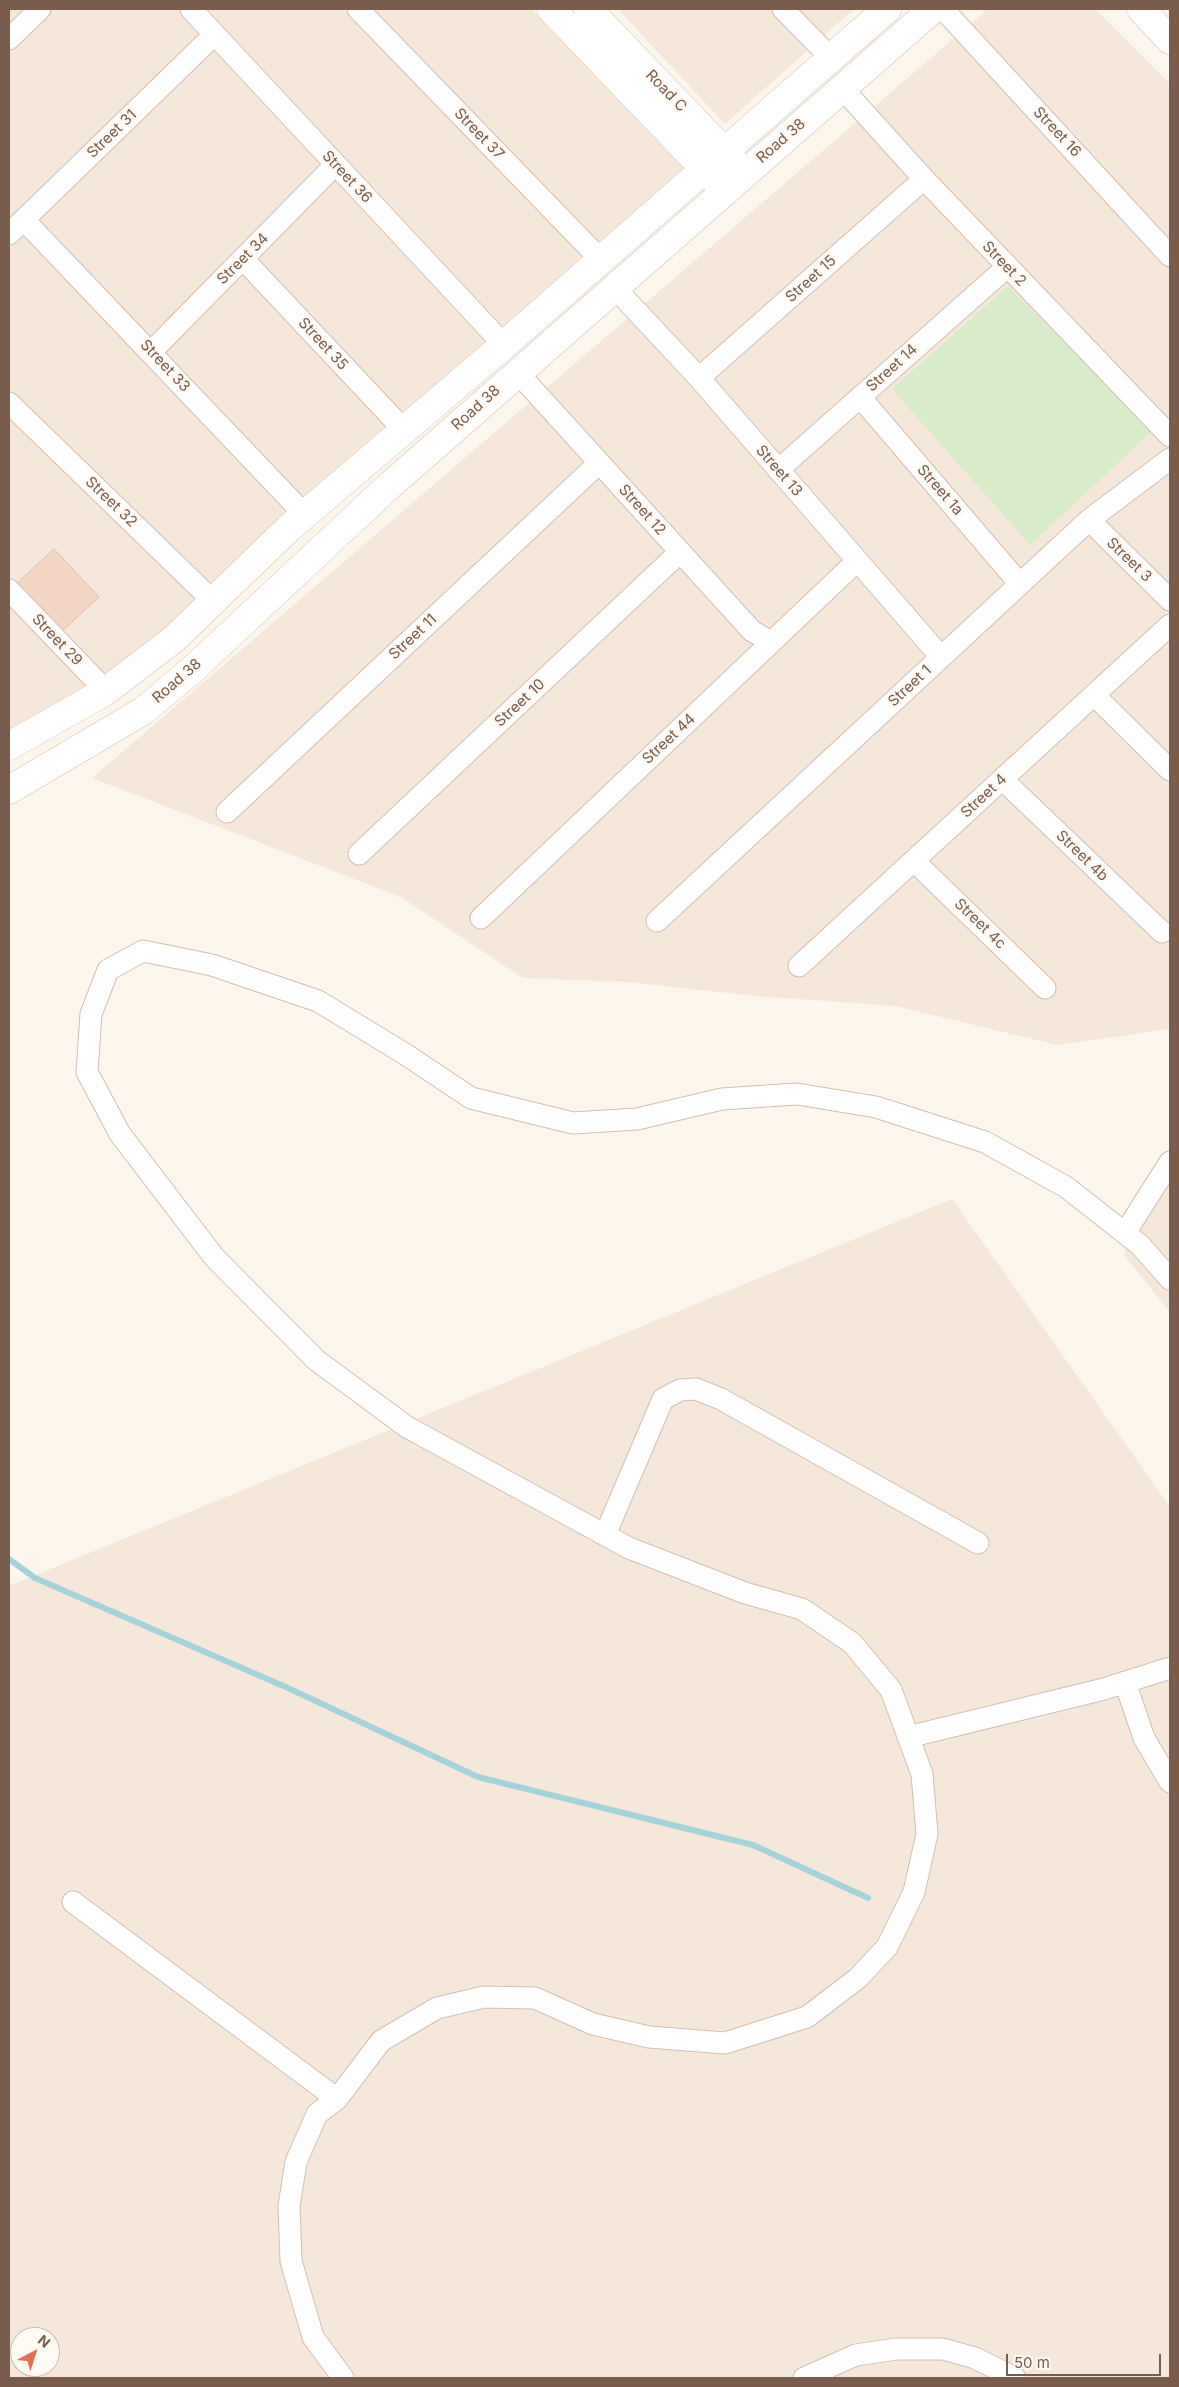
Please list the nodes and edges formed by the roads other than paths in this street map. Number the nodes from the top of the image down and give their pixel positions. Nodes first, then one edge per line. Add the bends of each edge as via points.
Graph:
1 (40, 9) edge
2 (191, 9) edge
3 (551, 9) edge
4 (588, 9) edge
5 (783, 9) edge
6 (887, 9) edge
7 (933, 9) edge
8 (943, 9) edge
9 (1141, 9) edge
10 (371, 13) edge
11 (214, 35) junction
12 (9, 38) edge
13 (1170, 40) edge
14 (831, 58) junction
15 (842, 88) junction
16 (724, 152) junction
17 (335, 165) junction
18 (704, 169) junction
19 (924, 179) junction
20 (734, 182) junction
21 (16, 227) edge
22 (1170, 256) edge
23 (243, 259) junction
24 (601, 260) junction
25 (1007, 267) junction
26 (614, 287) junction
27 (504, 345) junction
28 (151, 352) junction
29 (516, 372) junction
30 (699, 378) junction
31 (860, 397) junction
32 (9, 403) edge
33 (402, 429) junction
34 (1170, 436) edge
35 (1170, 459) edge
36 (599, 463) junction
37 (778, 470) junction
38 (305, 515) junction
39 (1088, 520) junction
40 (680, 552) junction
41 (857, 560) junction
42 (1020, 584) junction
43 (9, 590) edge
44 (1170, 600) edge
45 (213, 602) junction
46 (1170, 625) edge
47 (771, 642) junction
48 (942, 657) junction
49 (106, 691) junction
50 (1094, 695) junction
51 (9, 746) edge
52 (1170, 770) edge
53 (1002, 779) junction
54 (9, 790) edge
55 (227, 812) dead end
56 (359, 854) dead end
57 (914, 861) junction
58 (481, 918) dead end
59 (657, 921) dead end
60 (1162, 932) dead end
61 (799, 966) dead end
62 (1046, 988) dead end
63 (1170, 1162) edge
64 (1125, 1232) junction
65 (1170, 1279) edge
66 (605, 1535) junction
67 (978, 1544) dead end
68 (1170, 1668) edge
69 (1125, 1682) junction
70 (908, 1736) junction
71 (1170, 1782) edge
72 (73, 1902) dead end
73 (337, 2099) junction
74 (343, 2378) edge
75 (804, 2378) edge
76 (1015, 2378) edge

1 - 12 street
2 - 11 street, Street 36
3 - 18 main road, Road C
4 - 16 main road, Road C
5 - 14 street
6 - 14 main road, Road 38
7 - 15 main road, Road 38
8 - 22 street, Street 16
9 - 13 main road
10 - 24 street, Street 37
11 - 17 street, Street 36
11 - 21 street, Street 31
14 - 16 main road, Road 38
15 - 19 street, Street 2
15 - 20 main road, Road 38
16 - 18 main road, Road 38
16 - 20 main road, Road C
17 - 23 street, Street 34
17 - 27 street, Street 36
18 - 20 main road, Road C
18 - 24 main road, Road 38
19 - 25 street, Street 2
19 - 30 street, Street 15
20 - 26 main road, Road 38
21 - 28 street, Street 33
23 - 28 street, Street 34
23 - 33 street, Street 35
24 - 27 main road, Road 38
25 - 31 street, Street 14
25 - 34 street, Street 2
26 - 29 main road, Road 38
26 - 30 street, Street 13
27 - 33 main road, Road 38
28 - 38 street, Street 33
29 - 36 street, Street 12
29 - 54 main road, Road 38 via 192,670 143,711
30 - 37 street, Street 13
31 - 37 street, Street 14
31 - 42 street, Street 1a
32 - 45 street, Street 32
33 - 38 main road, Road 38
35 - 39 street, Street 1
36 - 40 street, Street 12
36 - 55 street, Street 11
37 - 41 street, Street 13
38 - 45 main road, Road 38
39 - 42 street, Street 1
39 - 44 street, Street 3
40 - 47 street, Street 12 via 752,631
40 - 56 street, Street 10
41 - 47 street, Street 44
41 - 48 street, Street 13
42 - 48 street, Street 1
43 - 49 street, Street 29
45 - 49 main road, Road 38 via 174,639
46 - 50 street, Street 4
47 - 58 street, Street 44
48 - 59 street, Street 1
49 - 51 main road, Road 38
50 - 52 street
50 - 53 street, Street 4
53 - 57 street, Street 4
53 - 60 street, Street 4b
57 - 61 street, Street 4
57 - 62 street, Street 4c
63 - 64 street
64 - 65 street via 1140,1244
64 - 66 street via 1066,1187 985,1142 876,1107 797,1094 722,1099 637,1119 573,1123 471,1098 318,1000 212,965 143,951 108,970 90,1014 87,1072 120,1134 214,1257 316,1360 407,1427
66 - 67 street via 662,1399 680,1390 696,1389 721,1399
66 - 70 street via 629,1548 745,1593 802,1609 852,1644 891,1690
68 - 69 street
69 - 70 street
69 - 71 street via 1144,1738
70 - 73 street via 922,1774 927,1834 914,1892 887,1947 858,1978 808,2017 725,2043 649,2037 593,2024 536,1998 484,1997 438,2008 380,2041
72 - 73 street
73 - 74 street via 317,2114 296,2162 290,2206 291,2261 313,2337
75 - 76 street via 856,2355 905,2349 943,2349 975,2358

